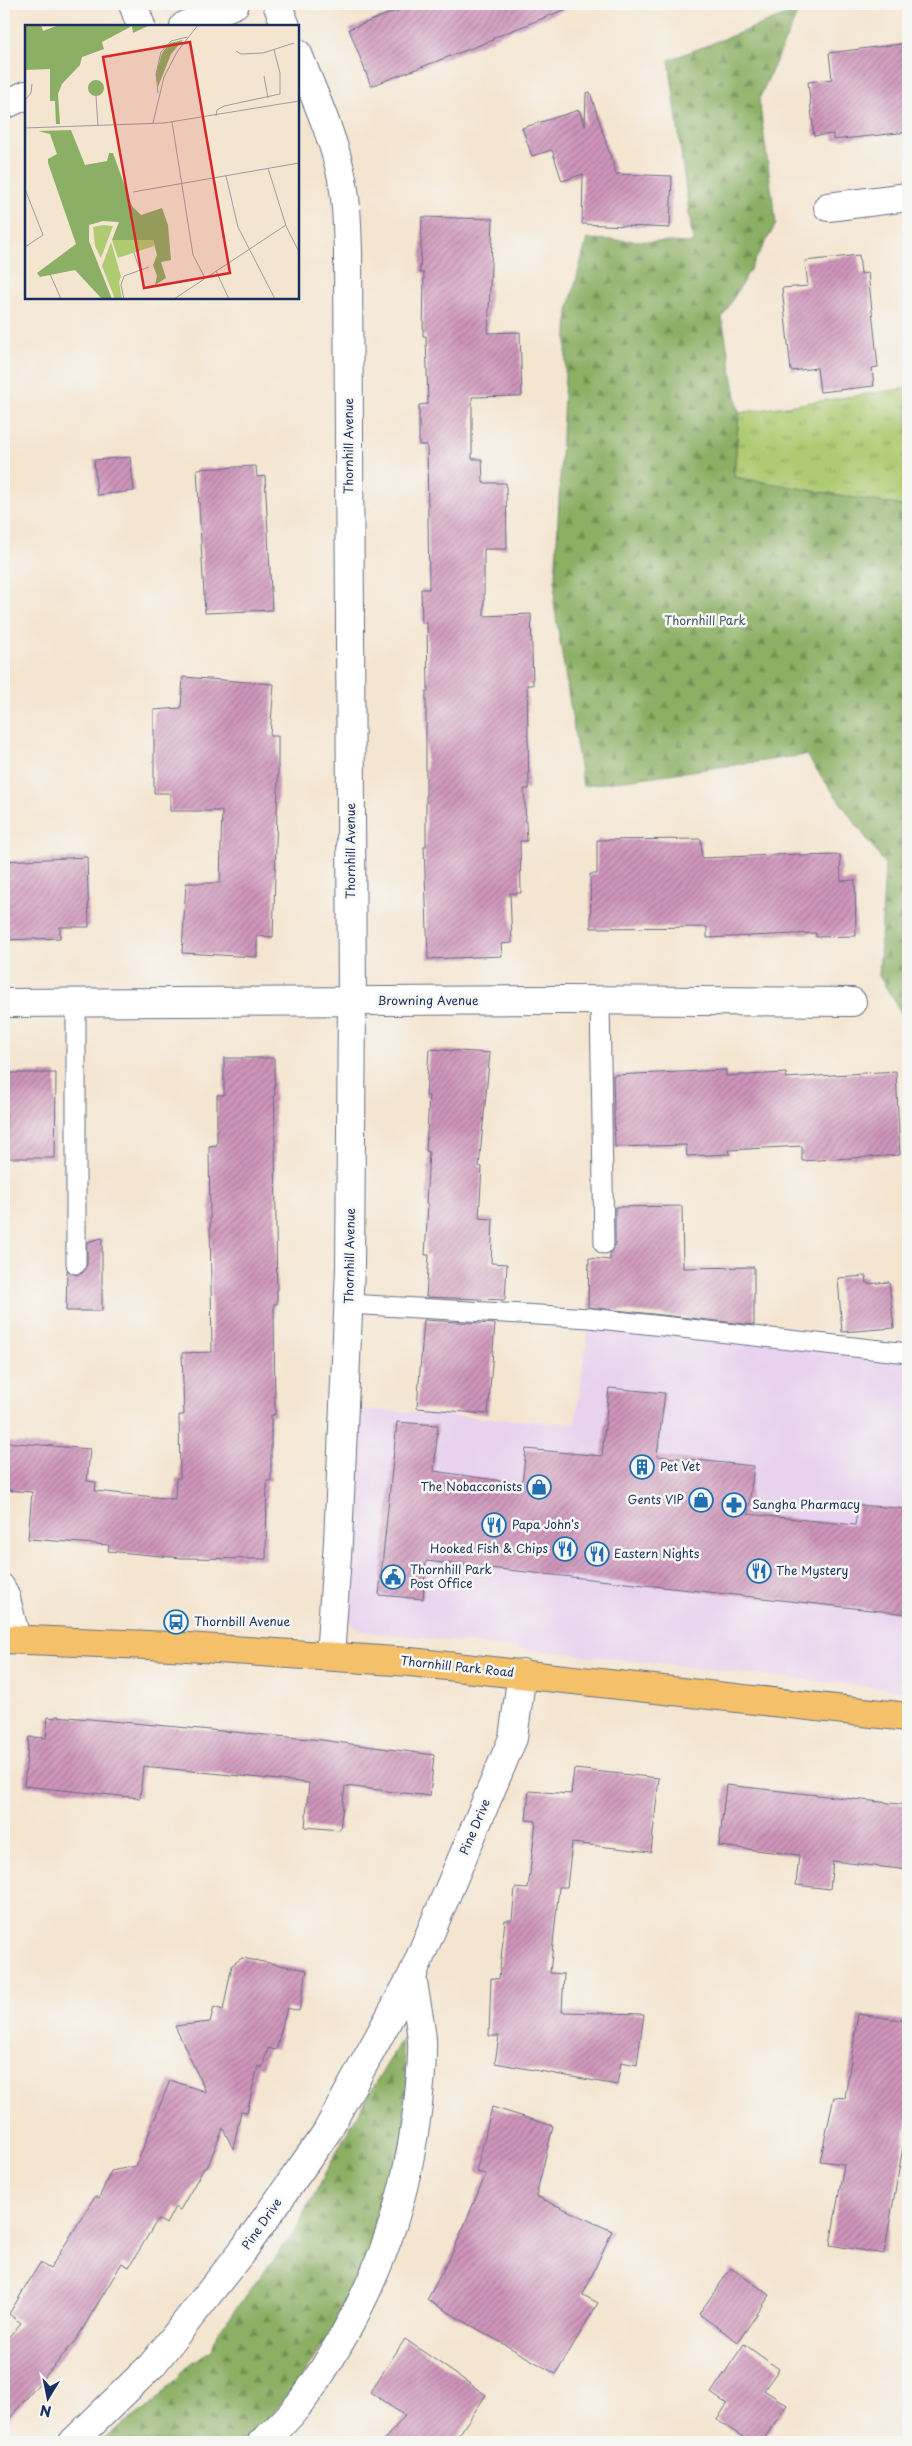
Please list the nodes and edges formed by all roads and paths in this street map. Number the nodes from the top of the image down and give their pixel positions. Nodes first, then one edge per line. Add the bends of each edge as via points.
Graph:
1 (133, 4) edge
2 (235, 4) edge
3 (277, 4) edge
4 (141, 25) edge
5 (186, 25) edge
6 (286, 25) edge
7 (299, 57) edge
8 (25, 96) edge
9 (4, 105) edge
10 (908, 197) edge
11 (828, 207) dead end
12 (600, 1001) junction
13 (352, 1002) junction
14 (852, 1002) dead end
15 (4, 1003) edge
16 (76, 1003) junction
17 (604, 1244) dead end
18 (76, 1264) dead end
19 (350, 1304) junction
20 (908, 1354) edge
21 (4, 1584) edge
22 (12, 1639) edge
23 (330, 1656) junction
24 (522, 1673) junction
25 (908, 1717) edge
26 (412, 1976) junction
27 (73, 2442) edge
28 (262, 2442) edge

1 - 4 street
2 - 5 street
3 - 6 street
7 - 13 street, Thornhill Avenue via 334,147 346,204
8 - 9 street
10 - 11 street
12 - 13 street, Browning Avenue
12 - 14 street, Browning Avenue
12 - 17 lane
13 - 16 street, Browning Avenue
13 - 19 street, Thornhill Avenue
15 - 16 street, Browning Avenue
16 - 18 lane
19 - 20 lane via 590,1318
19 - 23 street, Thornhill Avenue
21 - 22 lane via 10,1596
22 - 23 main road, Thornhill Park Road
23 - 24 main road, Thornhill Park Road
24 - 25 main road, Thornhill Park Road
24 - 26 street, Pine Drive via 513,1738
26 - 27 street, Pine Drive via 326,2133 244,2249 152,2366
26 - 28 street via 422,2040 421,2076 407,2171 391,2229 377,2271 339,2345 311,2391

